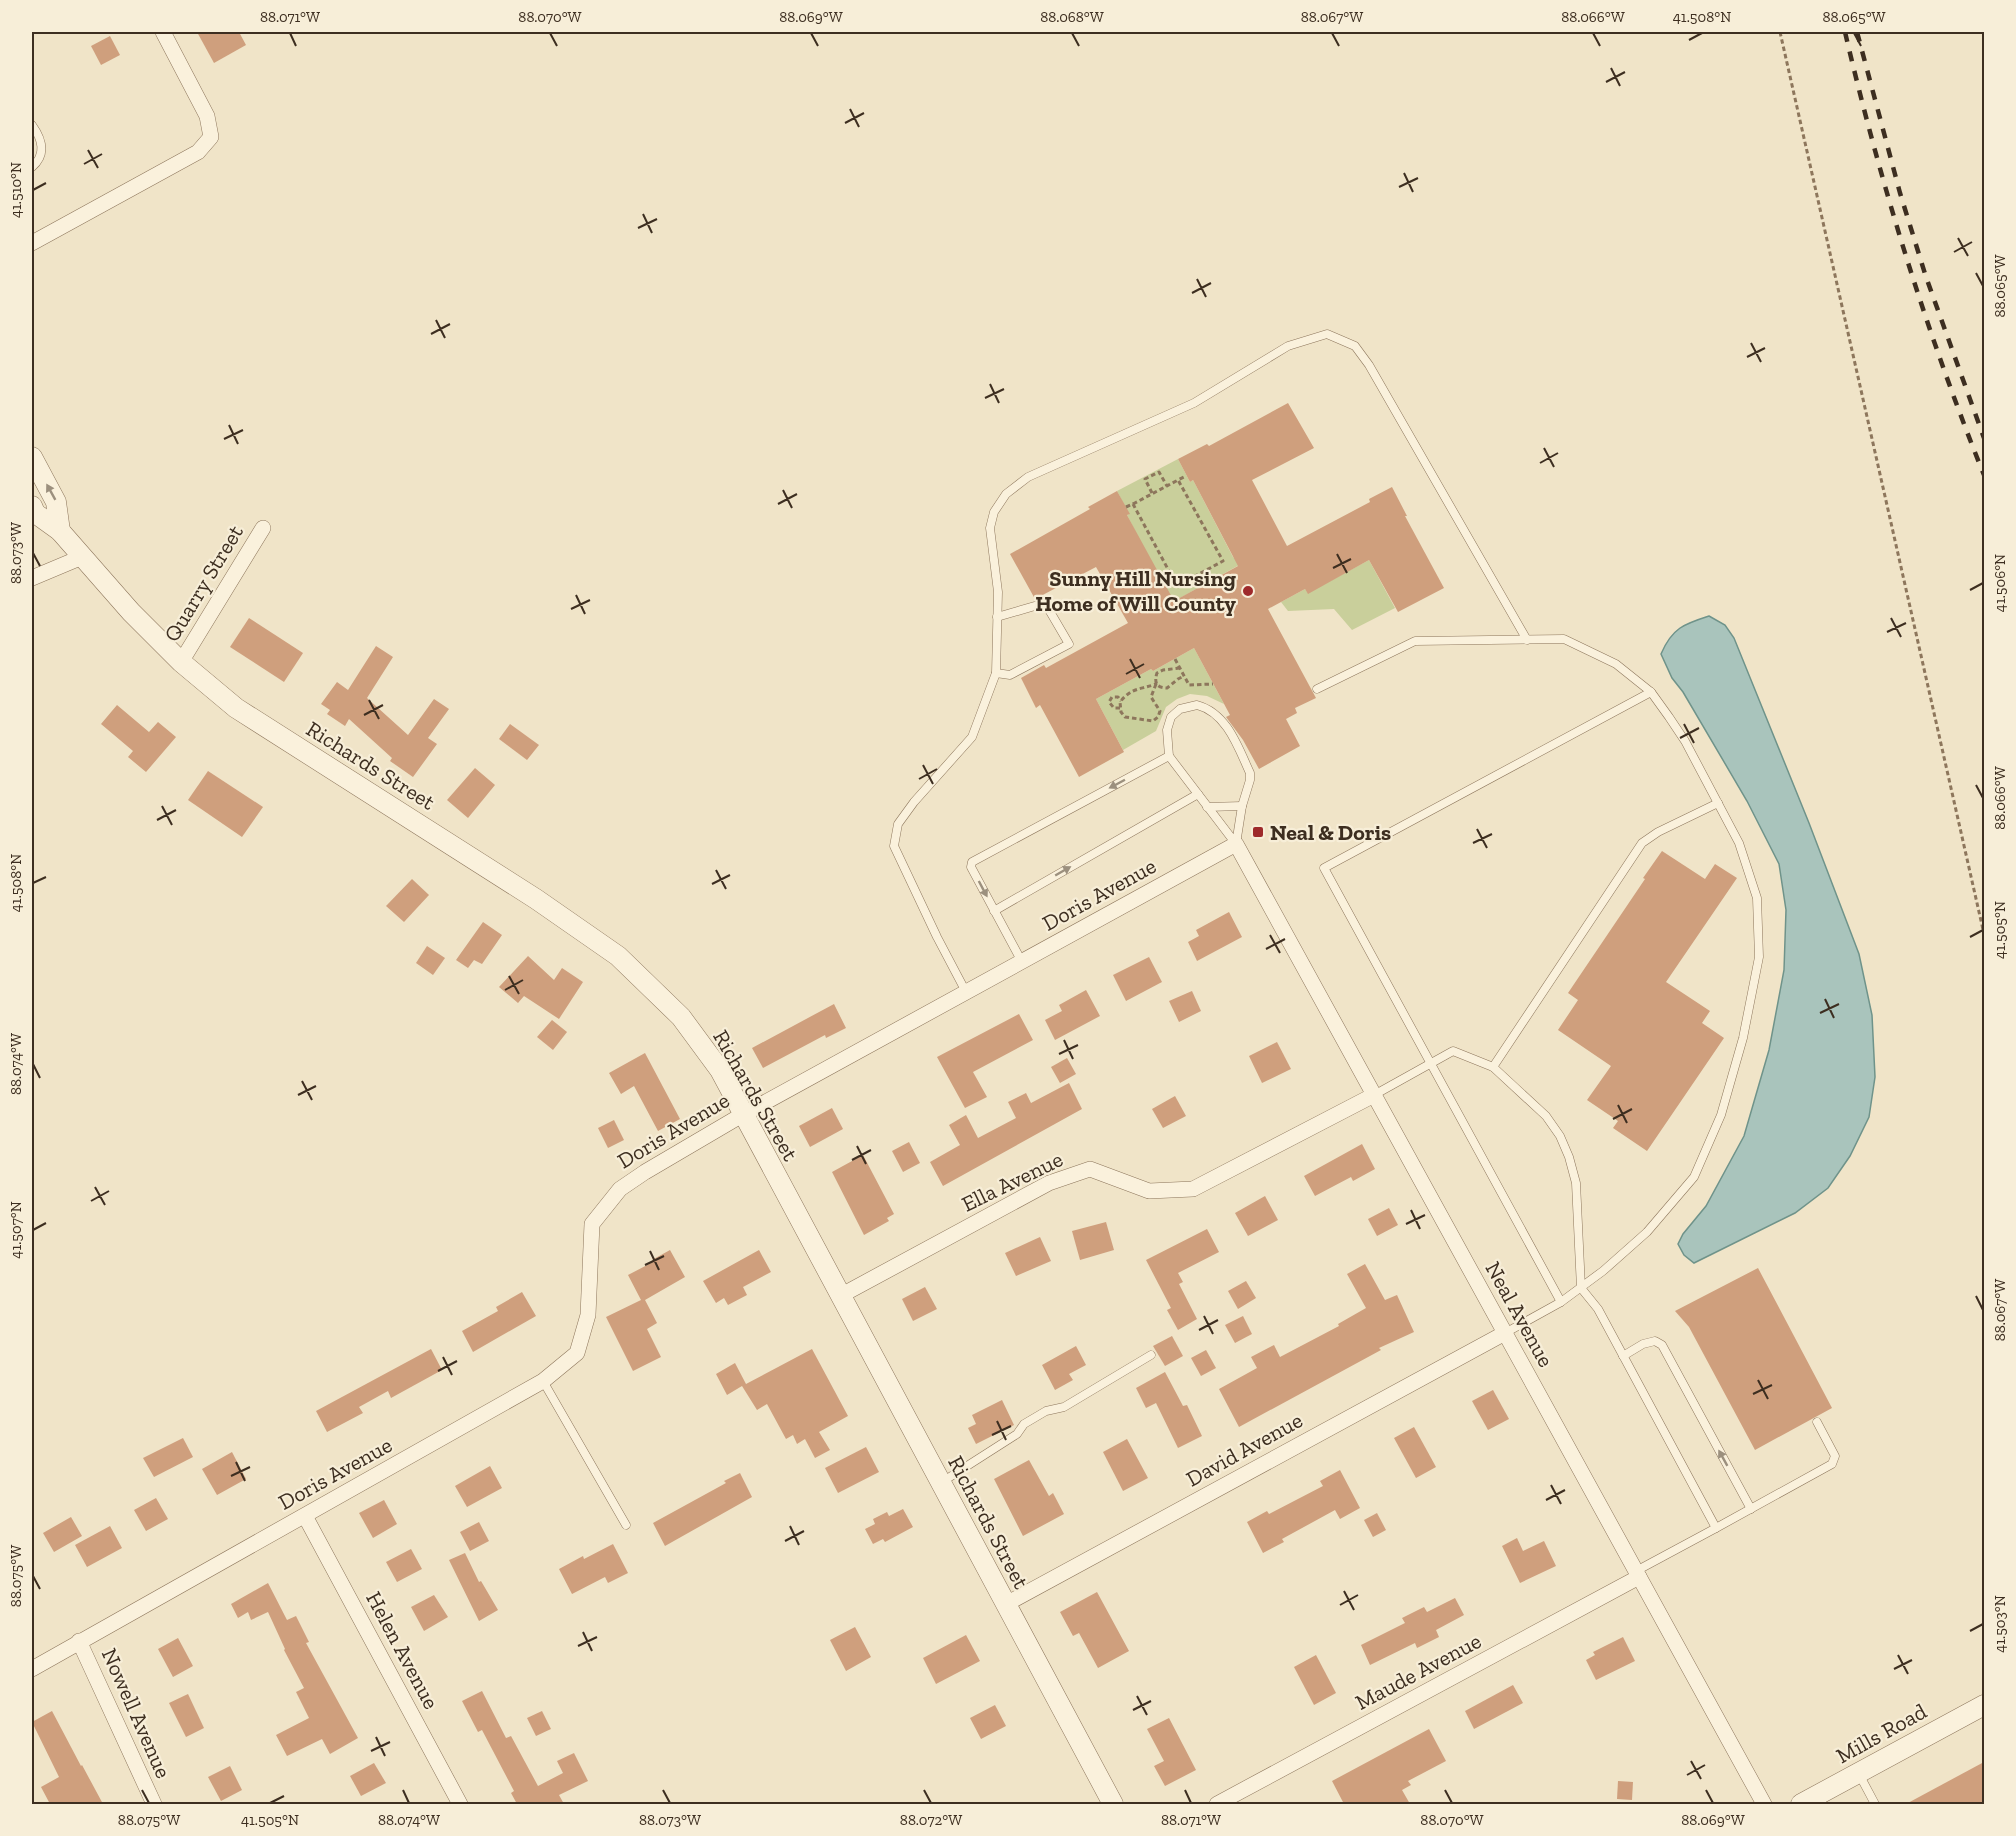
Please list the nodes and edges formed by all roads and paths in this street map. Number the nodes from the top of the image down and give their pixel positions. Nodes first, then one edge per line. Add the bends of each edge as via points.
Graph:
1 (163, 32) edge
2 (1780, 32) edge
3 (32, 125) edge
4 (32, 167) edge
5 (32, 243) edge
6 (32, 457) edge
7 (1186, 476) dead end
8 (1178, 480) junction
9 (1167, 486) junction
10 (1152, 494) junction
11 (1133, 504) junction
12 (32, 506) edge
13 (1126, 507) dead end
14 (263, 528) dead end
15 (60, 531) junction
16 (82, 556) junction
17 (32, 578) edge
18 (997, 617) junction
19 (1527, 640) junction
20 (1174, 659) dead end
21 (181, 662) junction
22 (1180, 668) junction
23 (996, 673) junction
24 (1184, 676) junction
25 (1156, 684) junction
26 (1213, 684) dead end
27 (1148, 687) junction
28 (1317, 689) dead end
29 (1651, 692) junction
30 (1152, 697) junction
31 (1121, 701) junction
32 (1121, 708) junction
33 (1168, 756) junction
34 (1198, 794) junction
35 (1718, 803) junction
36 (1242, 806) junction
37 (1208, 807) junction
38 (1236, 844) junction
39 (994, 911) junction
40 (1984, 934) edge
41 (1022, 962) junction
42 (966, 992) junction
43 (1430, 1064) junction
44 (1493, 1067) junction
45 (1374, 1095) junction
46 (742, 1115) junction
47 (1581, 1288) junction
48 (840, 1296) junction
49 (1561, 1302) junction
50 (1504, 1333) junction
51 (1151, 1355) dead end
52 (1623, 1356) junction
53 (543, 1381) junction
54 (1817, 1422) dead end
55 (941, 1483) junction
56 (1751, 1509) junction
57 (305, 1516) junction
58 (626, 1524) dead end
59 (1716, 1528) junction
60 (1637, 1574) junction
61 (1006, 1604) junction
62 (80, 1641) junction
63 (32, 1669) edge
64 (1984, 1705) edge
65 (1858, 1773) junction
66 (154, 1804) edge
67 (460, 1804) edge
68 (1113, 1804) edge
69 (1217, 1804) edge
70 (1764, 1804) edge
71 (1801, 1804) edge
72 (1875, 1804) edge

1 - 5 street via 207,116 211,137 198,152
2 - 40 path
3 - 4 lane via 42,143 42,153
15 -> 6 street via 56,502
7 - 8 path
8 - 9 path
8 - 11 path via 1223,561 1177,586
9 - 10 path
9 - 10 path via 1159,470 1145,479
10 - 11 path
11 - 13 path
12 - 15 street, Richards Street
14 - 21 street, Quarry Street
15 - 16 street, Richards Street
16 - 17 street
16 - 21 street, Richards Street
18 - 19 lane via 990,528 994,512 1006,494 1028,477 1194,403 1288,346 1327,334 1355,346 1369,365
18 - 23 lane
18 - 23 lane via 1045,603 1069,644 1010,675
19 - 28 lane via 1416,641
19 - 29 lane via 1564,639 1617,664
20 - 22 path
21 - 46 street, Richards Street via 236,708 536,899 618,956 681,1017 720,1070
22 - 24 path
22 - 25 path via 1158,673
23 - 42 lane via 972,737 898,824 894,846
24 - 25 path via 1167,688
24 - 26 path via 1189,685
25 - 27 path
25 - 30 path
27 - 30 path
27 - 31 path via 1128,693
29 - 35 lane via 1685,741
29 - 43 lane via 1324,868
30 - 32 path via 1160,711 1153,721 1125,717
31 - 32 path
31 - 32 path via 1112,697 1109,702 1114,708
33 - 34 lane
33 - 36 lane via 1167,730 1172,717 1180,709 1197,705 1208,708 1227,727 1250,773
33 -> 39 lane via 972,862
34 - 37 lane
39 -> 34 lane
35 - 44 lane via 1642,843
35 - 47 lane via 1739,843 1757,898 1759,957 1743,1038 1721,1115 1694,1177 1647,1232
36 - 37 lane
36 - 38 lane
37 - 38 lane
38 - 41 street, Doris Avenue
38 - 45 street, Neal Avenue
39 - 41 lane
41 - 42 street, Doris Avenue
42 - 46 street, Doris Avenue
43 - 44 lane via 1452,1052
43 - 45 lane
43 - 49 lane
44 - 47 lane via 1546,1116 1569,1158 1576,1183
45 - 48 street, Ella Avenue via 1193,1189 1149,1191 1089,1170 1049,1183
45 - 50 street, Neal Avenue
46 - 48 street, Richards Street
46 - 53 street, Doris Avenue via 620,1189 591,1224 588,1315 577,1353
47 - 49 lane
47 - 52 lane via 1598,1309
48 - 55 street, Richards Street
49 - 50 lane
50 - 60 street, Neal Avenue
50 - 61 street, David Avenue
51 - 55 lane via 1064,1407 1046,1411 1024,1424 1017,1434
56 -> 52 lane via 1662,1345 1655,1341 1643,1344
52 - 59 lane
53 - 57 street, Doris Avenue
53 - 58 lane
54 - 56 lane via 1835,1456 1833,1464
55 - 61 street, Richards Street
56 - 59 lane
57 - 62 street, Doris Avenue
57 - 67 street, Helen Avenue
59 - 60 lane
60 - 69 street, Maude Avenue
60 - 70 street, Neal Avenue
61 - 68 street, Richards Street
62 - 63 street, Doris Avenue
62 - 66 street, Nowell Avenue
64 - 65 street, Mills Road
65 - 71 street, Mills Road
65 - 72 lane

